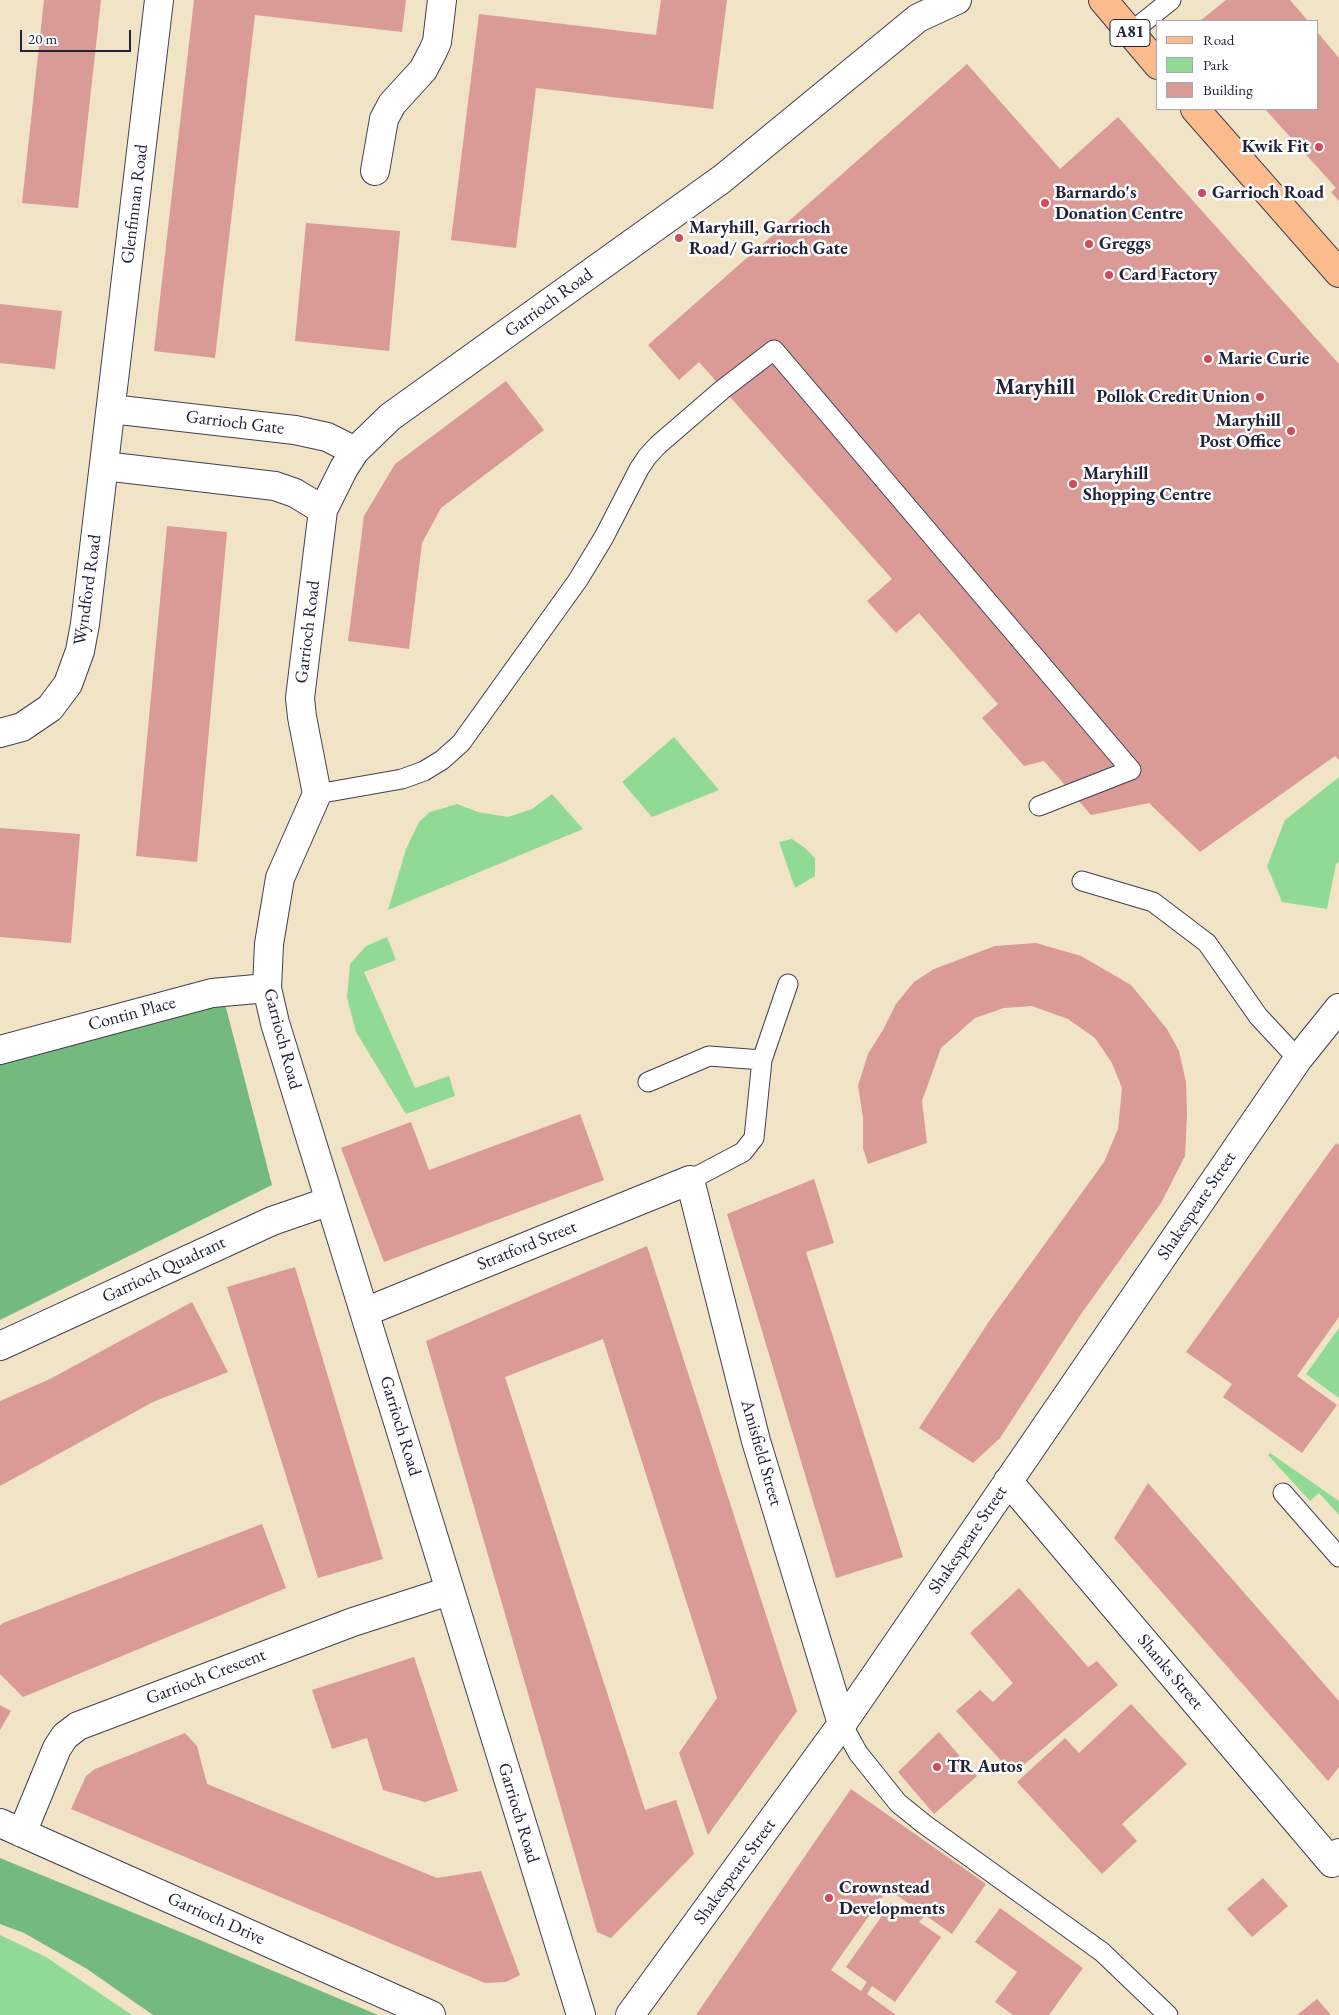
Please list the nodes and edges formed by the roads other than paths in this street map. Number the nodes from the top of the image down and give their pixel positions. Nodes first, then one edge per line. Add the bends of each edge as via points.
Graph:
1 (159, 0) edge
2 (442, 0) edge
3 (956, 0) edge
4 (1103, 0) edge
5 (1171, 0) edge
6 (921, 9) edge
7 (1130, 33) junction
8 (1156, 63) edge
9 (1196, 110) edge
10 (375, 171) dead end
11 (1339, 273) edge
12 (111, 409) junction
13 (355, 451) junction
14 (104, 466) junction
15 (323, 510) junction
16 (0, 733) edge
17 (317, 794) junction
18 (1039, 806) dead end
19 (1082, 882) dead end
20 (788, 984) dead end
21 (266, 988) junction
22 (1339, 1008) edge
23 (0, 1050) edge
24 (762, 1060) junction
25 (1298, 1060) junction
26 (648, 1082) dead end
27 (690, 1180) junction
28 (330, 1201) junction
29 (365, 1312) junction
30 (0, 1346) edge
31 (1008, 1481) junction
32 (1284, 1493) dead end
33 (1339, 1557) edge
34 (450, 1591) junction
35 (842, 1724) junction
36 (11, 1828) edge
37 (1336, 1858) edge
38 (431, 2015) edge
39 (581, 2015) edge
40 (630, 2015) edge
41 (1168, 2015) edge

1 - 12 street, Glenfinnan Road
2 - 10 street via 433,52 384,119
3 - 6 street, Garrioch Road
4 - 7 main road, A81
5 - 7 lane
6 - 13 street, Garrioch Road via 722,179 390,417
7 - 8 main road, A81
9 - 11 main road
12 - 13 street, Garrioch Gate via 294,430 327,437
12 - 14 street, Wyndford Road
13 - 15 street, Garrioch Road
14 - 15 street via 275,486 295,493
14 - 16 street, Wyndford Road via 85,624 73,672 61,696 42,714 22,727
15 - 17 street, Garrioch Road via 300,698
17 - 18 lane via 402,780 442,760 461,743 578,580 647,457 723,389 774,350 1131,770
17 - 21 street, Garrioch Road via 280,878 269,944
19 - 25 lane via 1153,902 1207,943 1258,1016
20 - 24 lane
21 - 23 street, Contin Place via 212,994
21 - 28 street, Garrioch Road
22 - 25 street, Shakespeare Street
24 - 26 lane via 709,1056
24 - 27 lane via 754,1138 743,1152
25 - 31 street, Shakespeare Street
27 - 29 street, Stratford Street
27 - 35 street, Amisfield Street via 756,1441
28 - 29 street, Garrioch Road
28 - 30 street, Garrioch Quadrant via 272,1221
29 - 34 street, Garrioch Road
31 - 35 street, Shakespeare Street
31 - 37 street, Shanks Street
32 - 33 lane
34 - 36 street, Garrioch Crescent via 353,1622 78,1726 57,1748
34 - 39 street, Garrioch Road
35 - 40 street, Shakespeare Street
35 - 41 lane via 858,1753 898,1803 1102,1952
36 - 38 street, Garrioch Drive

